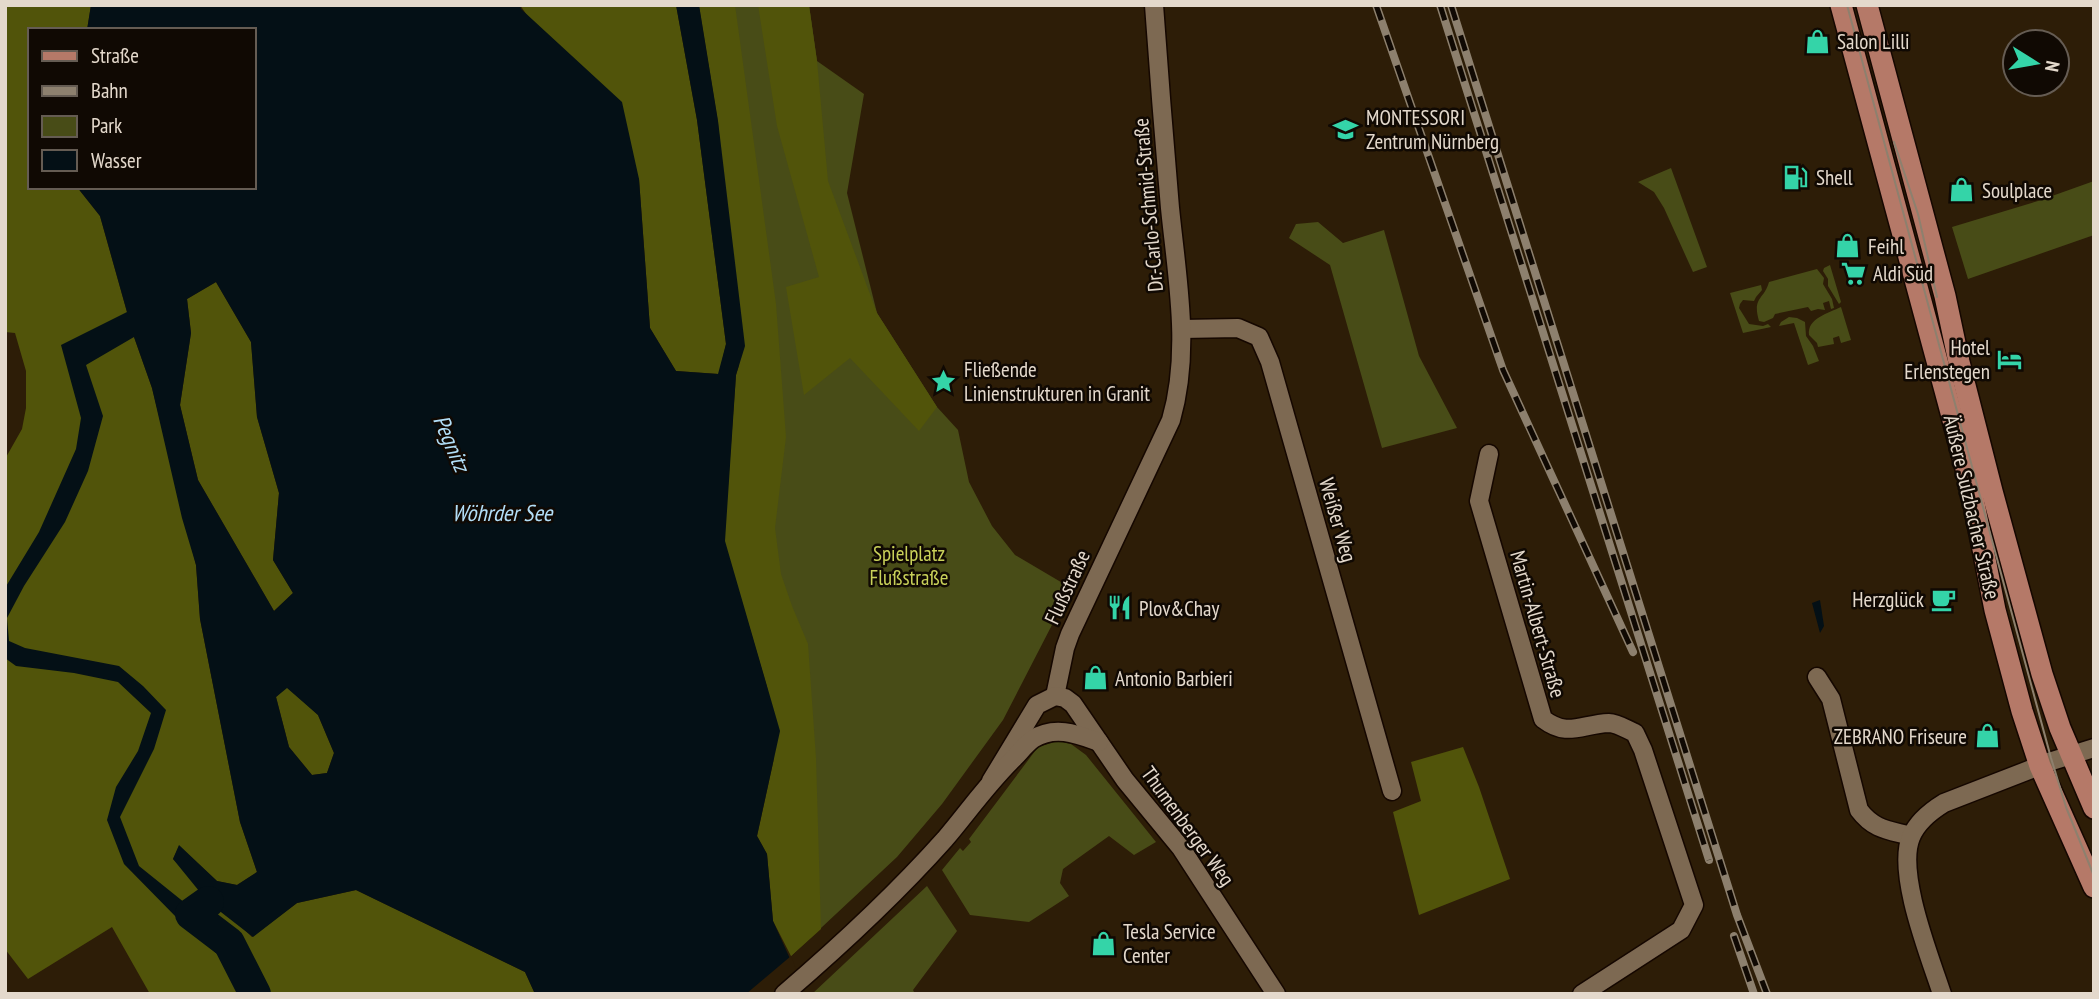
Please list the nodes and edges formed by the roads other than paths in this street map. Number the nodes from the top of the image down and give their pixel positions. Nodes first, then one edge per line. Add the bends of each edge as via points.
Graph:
1 (1154, 5) edge
2 (1841, 5) edge
3 (1867, 5) edge
4 (1182, 329) junction
5 (1177, 401) joint
6 (1489, 454) dead end
7 (1817, 677) dead end
8 (1055, 696) junction
9 (1099, 742) junction
10 (2094, 748) edge
11 (2071, 755) junction
12 (2040, 766) junction
13 (991, 781) junction
14 (1392, 791) dead end
15 (2094, 808) edge
16 (1911, 836) junction
17 (2094, 887) edge
18 (784, 994) edge
19 (1276, 994) edge
20 (1581, 994) edge
21 (1942, 994) edge

1 - 4 street, Dr.-Carlo-Schmid-Straße
2 - 12 main road, Äußere Sulzbacher Straße via 1970,483 2002,636
3 - 11 main road, Äußere Sulzbacher Straße via 1992,491 2042,674
4 - 5 street, Dr.-Carlo-Schmid-Straße
4 - 14 street, Weißer Weg via 1238,328 1259,337 1270,362
5 - 8 street, Flußstraße via 1070,634
6 - 20 street, Martin-Albert-Straße via 1479,501 1542,719 1555,728 1612,723 1636,733 1693,905 1681,930
7 - 16 street via 1831,699 1859,810 1868,822
8 - 9 street, Thumenberger Weg via 1073,704
8 - 13 street via 1033,711
9 - 13 street via 1051,732 1033,740
9 - 19 street, Thumenberger Weg via 1181,848
10 - 11 street
11 - 12 street
11 - 15 main road, Äußere Sulzbacher Straße
12 - 16 street via 1944,803 1929,813
12 - 17 main road, Äußere Sulzbacher Straße
13 - 18 street via 920,865
16 - 21 street via 1907,856 1910,884

